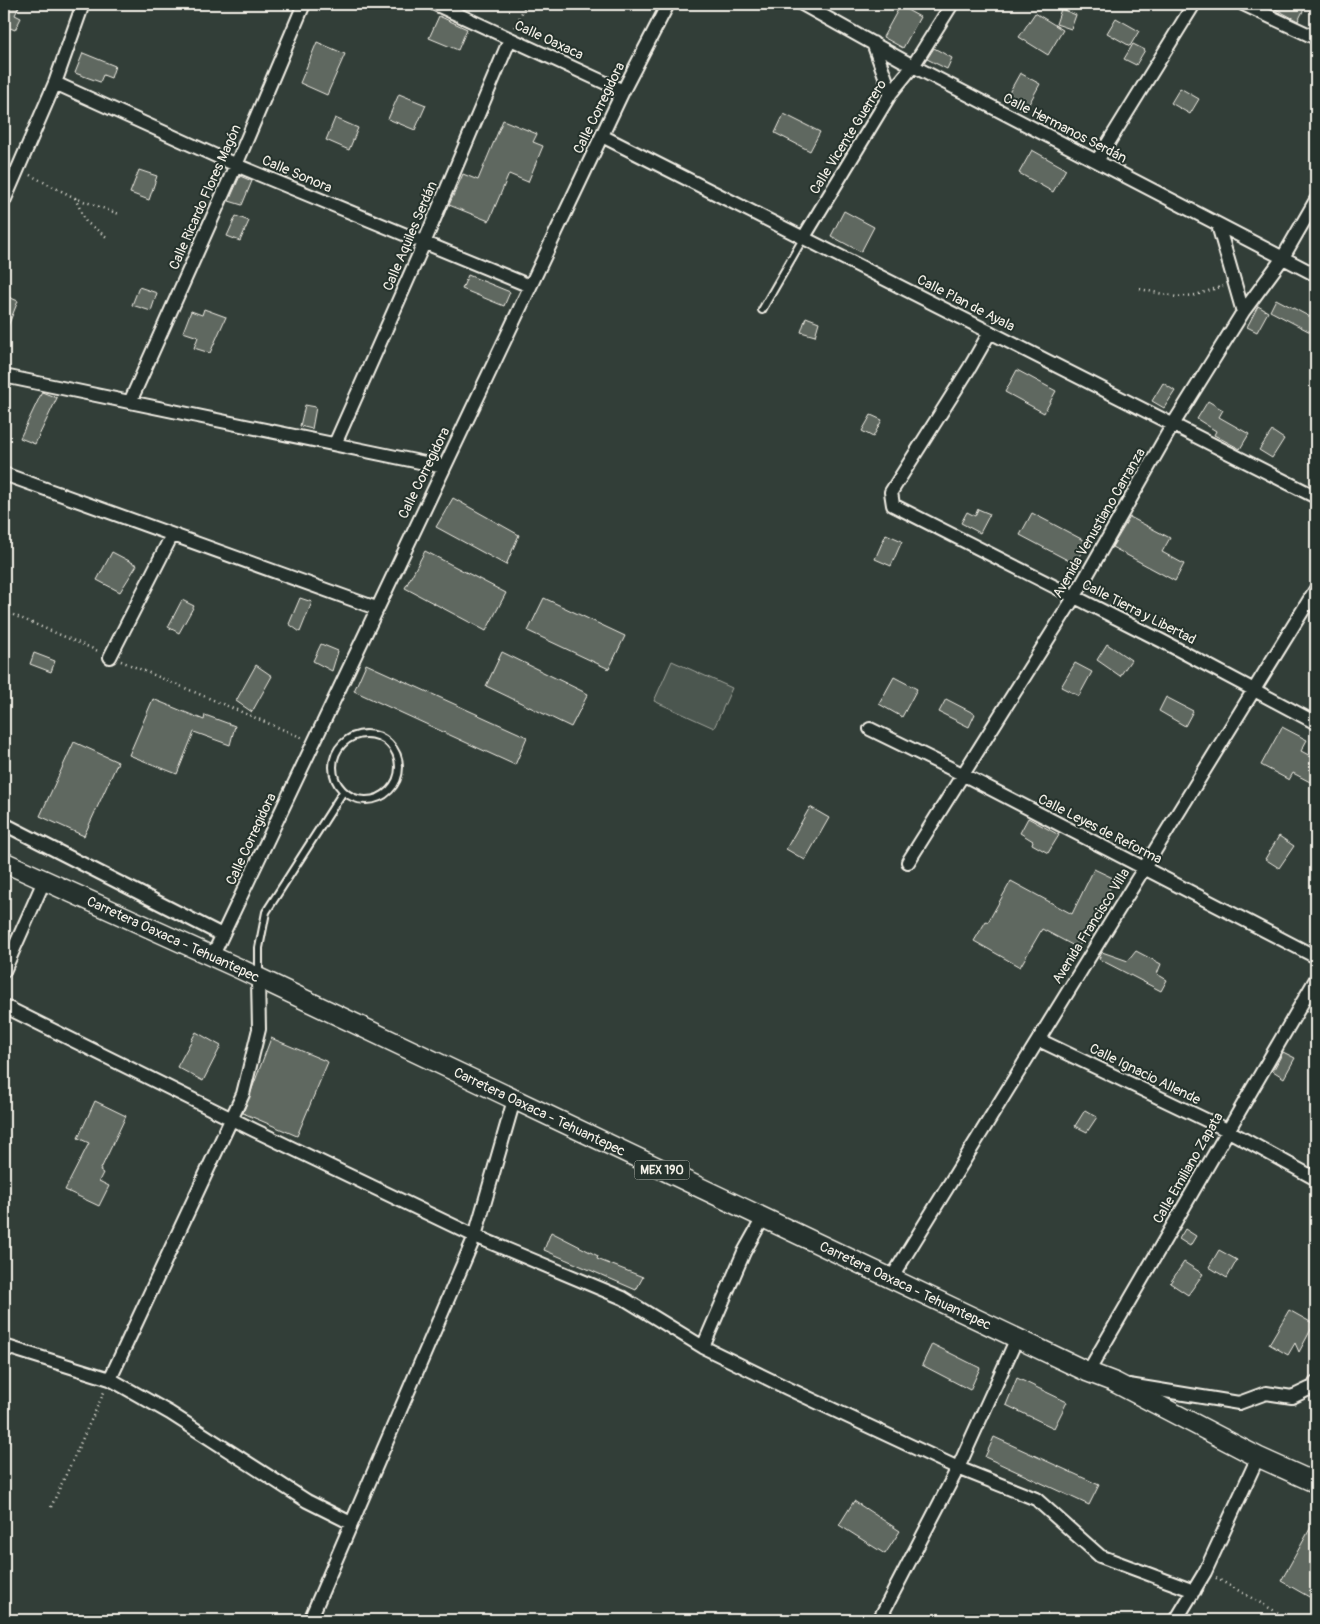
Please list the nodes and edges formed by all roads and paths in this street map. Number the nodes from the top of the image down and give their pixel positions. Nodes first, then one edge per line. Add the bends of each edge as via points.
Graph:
1 (83, 4) edge
2 (304, 4) edge
3 (435, 4) edge
4 (526, 4) edge
5 (668, 4) edge
6 (802, 4) edge
7 (952, 4) edge
8 (1194, 4) edge
9 (1243, 4) edge
10 (1316, 38) edge
11 (510, 39) junction
12 (874, 44) junction
13 (913, 66) junction
14 (55, 83) junction
15 (623, 91) junction
16 (891, 93) junction
17 (602, 136) junction
18 (1097, 161) junction
19 (236, 165) junction
20 (18, 168) junction
21 (76, 198) junction
22 (1316, 200) edge
23 (4, 202) edge
24 (118, 214) dead end
25 (1218, 225) junction
26 (804, 237) junction
27 (108, 238) dead end
28 (424, 243) junction
29 (1282, 259) junction
30 (1316, 276) edge
31 (1234, 284) junction
32 (530, 286) junction
33 (1140, 289) dead end
34 (762, 310) dead end
35 (1243, 312) junction
36 (990, 332) junction
37 (4, 376) edge
38 (130, 402) junction
39 (1172, 426) junction
40 (335, 444) junction
41 (444, 467) junction
42 (4, 474) edge
43 (1316, 497) edge
44 (172, 535) junction
45 (1316, 589) edge
46 (1075, 596) junction
47 (376, 608) junction
48 (4, 611) edge
49 (110, 657) junction
50 (1254, 690) junction
51 (1316, 723) edge
52 (870, 729) dead end
53 (313, 742) junction
54 (962, 774) junction
55 (343, 792) junction
56 (4, 824) edge
57 (4, 862) edge
58 (908, 862) dead end
59 (1144, 869) junction
60 (44, 881) junction
61 (222, 936) junction
62 (212, 957) junction
63 (1316, 957) edge
64 (4, 971) edge
65 (258, 978) junction
66 (1316, 979) edge
67 (4, 1006) edge
68 (1039, 1040) junction
69 (514, 1100) junction
70 (232, 1118) junction
71 (1227, 1130) junction
72 (1316, 1179) edge
73 (763, 1218) junction
74 (475, 1236) junction
75 (892, 1279) junction
76 (1017, 1338) junction
77 (4, 1346) edge
78 (703, 1347) junction
79 (1088, 1372) junction
80 (110, 1380) junction
81 (1114, 1382) junction
82 (1316, 1382) edge
83 (1258, 1458) junction
84 (958, 1468) junction
85 (1316, 1483) edge
86 (51, 1507) dead end
87 (351, 1524) junction
88 (1206, 1572) junction
89 (1194, 1591) junction
90 (310, 1620) edge
91 (879, 1620) edge
92 (1176, 1620) edge
93 (1291, 1620) edge

1 - 14 street
2 - 19 street, Calle Ricardo Flores Magón
3 - 11 street, Calle Oaxaca
4 - 11 path
5 - 15 street, Calle Corregidora
6 - 12 street, Calle Hermanos Serdán
7 - 13 street, Calle Vicente Guerrero
8 - 18 street
9 - 10 street
11 - 15 street, Calle Oaxaca
11 - 28 street, Calle Aquiles Serdán
12 - 13 street, Calle Hermanos Serdán
12 - 16 street
13 - 16 street, Calle Vicente Guerrero
13 - 18 street, Calle Hermanos Serdán
14 - 19 street, Calle Sonora
14 - 20 street
15 - 17 street, Calle Corregidora
16 - 26 street, Calle Vicente Guerrero
17 - 26 street, Calle Plan de Ayala
17 - 32 street, Calle Corregidora
18 - 25 street, Calle Hermanos Serdán
19 - 28 street, Calle Sonora
19 - 38 street, Calle Ricardo Flores Magón
20 - 21 path
20 - 23 street
21 - 24 path
21 - 27 path via 86,222
22 - 29 street, Avenida Venustiano Carranza
25 - 29 street, Calle Hermanos Serdán
25 - 31 street
26 - 34 lane
26 - 36 street, Calle Plan de Ayala
28 - 32 street, Calle Sonora
28 - 40 street, Calle Aquiles Serdán
29 - 30 street, Calle Hermanos Serdán
29 - 35 street, Avenida Venustiano Carranza
31 - 33 path via 1176,297
31 - 35 street
32 - 41 street, Calle Corregidora
35 - 39 street, Avenida Venustiano Carranza
36 - 39 street, Calle Plan de Ayala
36 - 46 street, Calle Tierra y Libertad via 891,492 893,505
37 - 38 street
38 - 40 street
39 - 43 street, Calle Plan de Ayala
39 - 46 street, Avenida Venustiano Carranza
40 - 41 street
41 - 47 street, Calle Corregidora
42 - 44 street
44 - 47 street
44 - 49 street
45 - 50 street, Avenida Francisco Villa
46 - 50 street, Calle Tierra y Libertad
46 - 54 street, Avenida Venustiano Carranza
47 - 53 street, Calle Corregidora
48 - 49 path
49 - 53 path
50 - 51 street, Calle Tierra y Libertad
50 - 59 street, Avenida Francisco Villa
52 - 54 street, Calle Leyes de Reforma
53 - 61 street, Calle Corregidora
54 - 58 street, Avenida Venustiano Carranza
54 - 59 street, Calle Leyes de Reforma
55 - 55 lane via 336,783 332,763 341,744 359,734 370,734 388,743 399,763 394,785 386,794 370,800 353,798
55 - 65 lane via 266,912 259,948
56 - 61 street
57 - 60 main road, Carretera Oaxaca - Tehuantepec / MEX 190
59 - 63 street, Calle Leyes de Reforma
59 - 68 street, Avenida Francisco Villa
60 - 62 main road, Carretera Oaxaca - Tehuantepec / MEX 190
60 - 64 street
61 - 62 street, Calle Corregidora
62 - 65 main road, Carretera Oaxaca - Tehuantepec / MEX 190
65 - 69 main road, Carretera Oaxaca - Tehuantepec / MEX 190
65 - 70 street via 259,1029 243,1094
66 - 71 street, Calle Emiliano Zapata
67 - 70 street
68 - 71 street, Calle Ignacio Allende
68 - 75 street, Avenida Francisco Villa
69 - 73 main road, Carretera Oaxaca - Tehuantepec / MEX 190
69 - 74 street
70 - 74 street
70 - 80 street
71 - 72 street, Calle Ignacio Allende
71 - 79 street, Calle Emiliano Zapata
73 - 75 main road, Carretera Oaxaca - Tehuantepec / MEX 190
73 - 78 street via 744,1252
74 - 78 street via 623,1298
74 - 87 street
75 - 76 main road, Carretera Oaxaca - Tehuantepec / MEX 190
76 - 79 main road, Carretera Oaxaca - Tehuantepec / MEX 190
76 - 84 street
77 - 80 street
78 - 84 street
79 - 81 main road, Carretera Oaxaca - Tehuantepec / MEX 190
80 - 86 path
80 - 87 street via 307,1501
81 - 82 street via 1239,1403 1266,1393 1292,1397
81 - 83 main road, Carretera Oaxaca - Tehuantepec / MEX 190
83 - 85 main road, Carretera Oaxaca - Tehuantepec / MEX 190
83 - 88 street
84 - 89 street via 1036,1499 1100,1556
84 - 91 street
87 - 90 street
88 - 89 street
88 - 93 path
89 - 92 street

